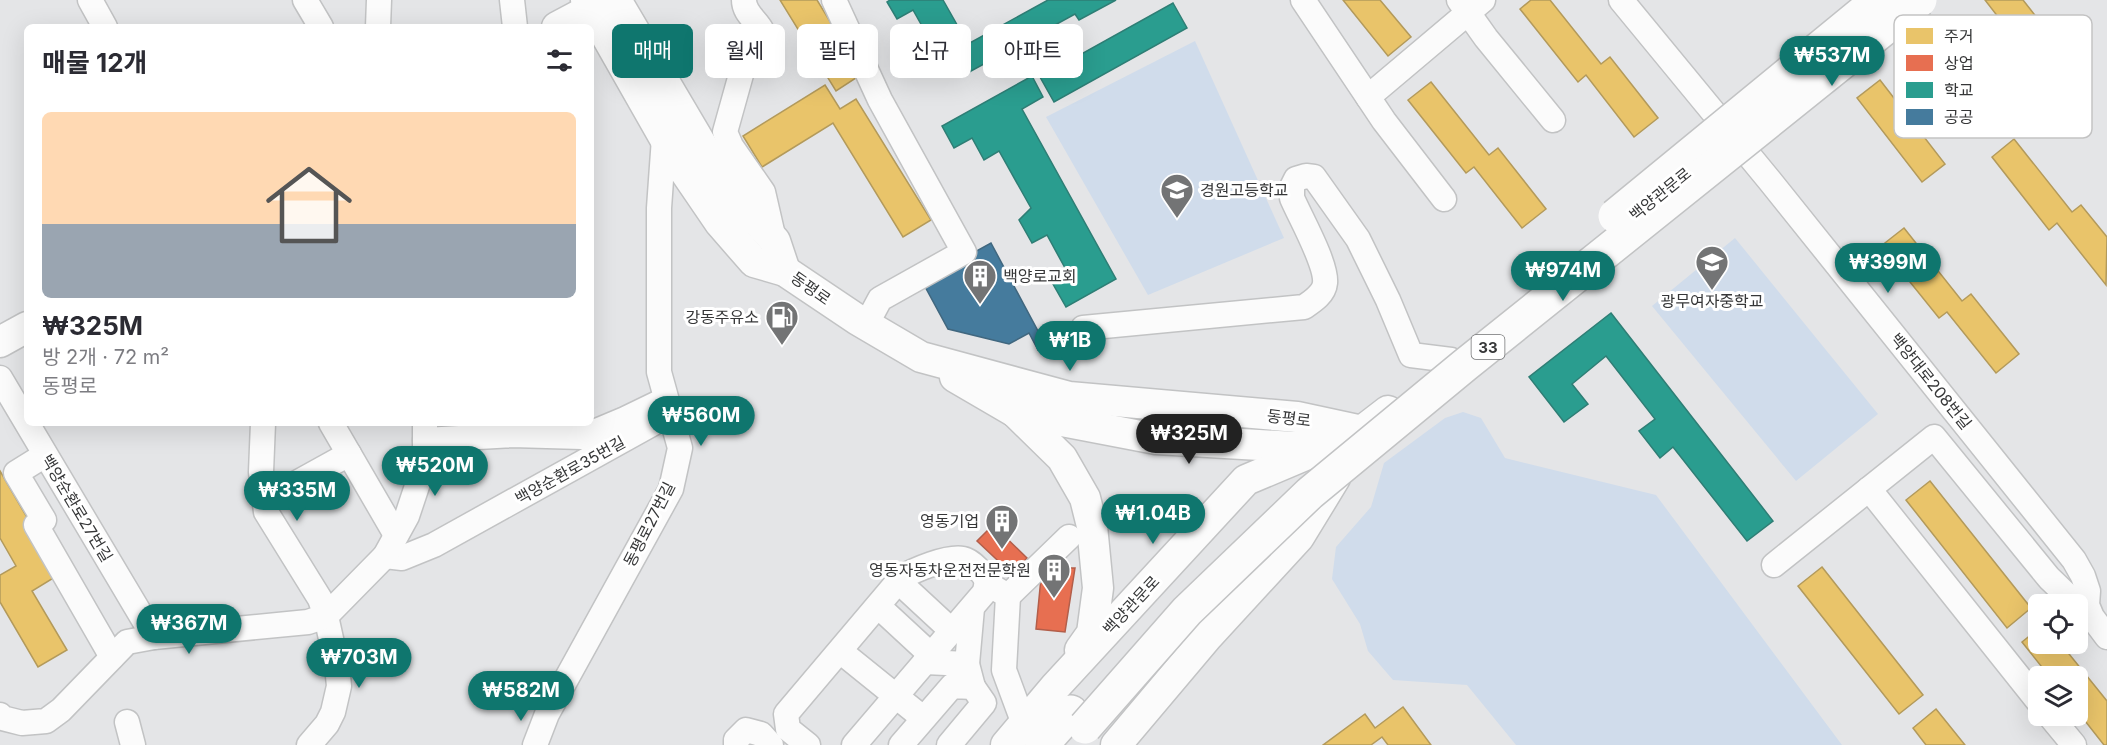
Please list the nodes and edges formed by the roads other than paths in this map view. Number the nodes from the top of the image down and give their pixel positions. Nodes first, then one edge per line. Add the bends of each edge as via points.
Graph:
1 (90, 0) edge
2 (305, 0) edge
3 (379, 0) edge
4 (512, 0) edge
5 (744, 0) edge
6 (834, 0) edge
7 (1303, 0) edge
8 (1621, 0) edge
9 (1878, 0) edge
10 (1901, 0) edge
11 (1920, 0) edge
12 (598, 3) edge
13 (1470, 4) edge
14 (1901, 15) edge
15 (1894, 21) edge
16 (103, 24) edge
17 (319, 24) edge
18 (378, 24) edge
19 (515, 24) edge
20 (561, 24) edge
21 (1368, 97) junction
22 (1553, 120) dead end
23 (1733, 136) junction
24 (664, 138) junction
25 (1444, 199) dead end
26 (775, 241) junction
27 (785, 271) junction
28 (866, 325) junction
29 (1083, 328) dead end
30 (24, 329) edge
31 (0, 342) edge
32 (921, 357) junction
33 (1451, 360) junction
34 (0, 378) edge
35 (1015, 412) junction
36 (670, 414) junction
37 (24, 419) edge
38 (28, 426) edge
39 (263, 426) edge
40 (333, 426) edge
41 (1362, 431) junction
42 (425, 432) edge
43 (349, 454) junction
44 (45, 455) junction
45 (1869, 489) junction
46 (264, 501) junction
47 (396, 535) junction
48 (1069, 537) dead end
49 (385, 556) junction
50 (1774, 565) dead end
51 (898, 581) junction
52 (988, 584) junction
53 (2066, 594) edge
54 (2088, 594) edge
55 (1008, 596) junction
56 (878, 606) junction
57 (972, 608) junction
58 (326, 616) junction
59 (2088, 616) edge
60 (952, 631) junction
61 (154, 637) junction
62 (2107, 637) edge
63 (840, 651) junction
64 (112, 657) junction
65 (928, 659) junction
66 (970, 676) junction
67 (2028, 688) edge
68 (896, 696) junction
69 (0, 715) edge
70 (923, 718) junction
71 (1070, 718) edge
72 (2058, 726) edge
73 (1024, 738) edge
74 (309, 745) edge
75 (535, 745) edge
76 (736, 745) edge
77 (771, 745) edge
78 (808, 745) edge
79 (854, 745) edge
80 (901, 745) edge
81 (949, 745) edge
82 (1116, 745) edge
83 (2074, 745) edge

1 - 16 street
2 - 17 street
3 - 18 street
4 - 19 street
5 - 26 street via 763,32 765,47 742,71 725,132 763,192
6 - 28 street via 880,100 964,252 880,299
7 - 21 street
8 - 23 street, 백양대로208번길
9 - 71 highway, 33, bridge via 1294,477 1173,597
10 - 23 main road, 백양관문로
11 - 14 highway, 33, bridge
12 - 20 main road
12 - 24 main road, 동평로
12 - 26 main road, 동평로 via 739,201
13 - 21 street
13 - 22 street via 1486,38
15 - 71 highway, 33, bridge via 1310,493
21 - 25 street
23 - 33 main road, 백양관문로
23 - 54 street, 백양대로208번길 via 2074,561
24 - 27 main road, 동평로 via 720,223 754,262
24 - 36 street, 동평로27번길 via 659,208 659,372
26 - 27 main road, 동평로
27 - 28 main road, 동평로
28 - 32 main road, 동평로
29 - 33 street via 1304,307 1317,299 1325,285 1323,268 1292,198 1296,179 1306,176 1314,177 1358,239 1411,355
30 - 31 main road
32 - 35 main road
32 - 41 main road, 동평로 via 1069,396 1297,417
33 - 41 main road, 백양관문로
34 - 37 street, 백양순환로27번길
35 - 41 main road, 동평로 via 1156,439 1283,447
35 - 71 main road via 1062,458 1085,498 1092,526 1098,588 1092,633
36 - 42 street via 656,404 582,437
36 - 49 street, 백양순환로35번길 via 434,545 402,558
36 - 75 street, 동평로27번길 via 680,448 671,489 547,714
38 - 44 street, 백양순환로27번길
39 - 46 street
40 - 43 street
41 - 71 main road, 백양관문로 via 1246,480
41 - 82 main road, 백양관문로 via 1299,537 1207,637
42 - 47 street via 418,483
43 - 46 street
43 - 47 street
44 - 61 street, 백양순환로27번길
44 - 64 street via 16,473 44,520 36,525
45 - 50 street
45 - 53 street via 1934,437
45 - 67 street
46 - 58 street via 266,512 320,599
47 - 49 street
48 - 55 street
49 - 58 street
51 - 52 street via 918,568 962,558 984,574
51 - 56 street
51 - 60 street
52 - 55 street
52 - 57 street
55 - 73 street via 1004,670
56 - 63 street
56 - 65 street
57 - 60 street
57 - 66 street
58 - 61 street via 308,622
58 - 74 street via 339,686 330,718
59 - 62 street, 백양대로208번길
60 - 65 street
61 - 64 street via 127,642
63 - 68 street
63 - 78 street via 786,714 788,729
64 - 69 street via 46,721 22,723
65 - 66 street
65 - 68 street
66 - 70 street via 952,686
66 - 81 street via 984,703
68 - 70 street
68 - 79 street
70 - 80 street
71 - 73 highway, 33
72 - 83 street
76 - 77 street via 746,730 761,734

